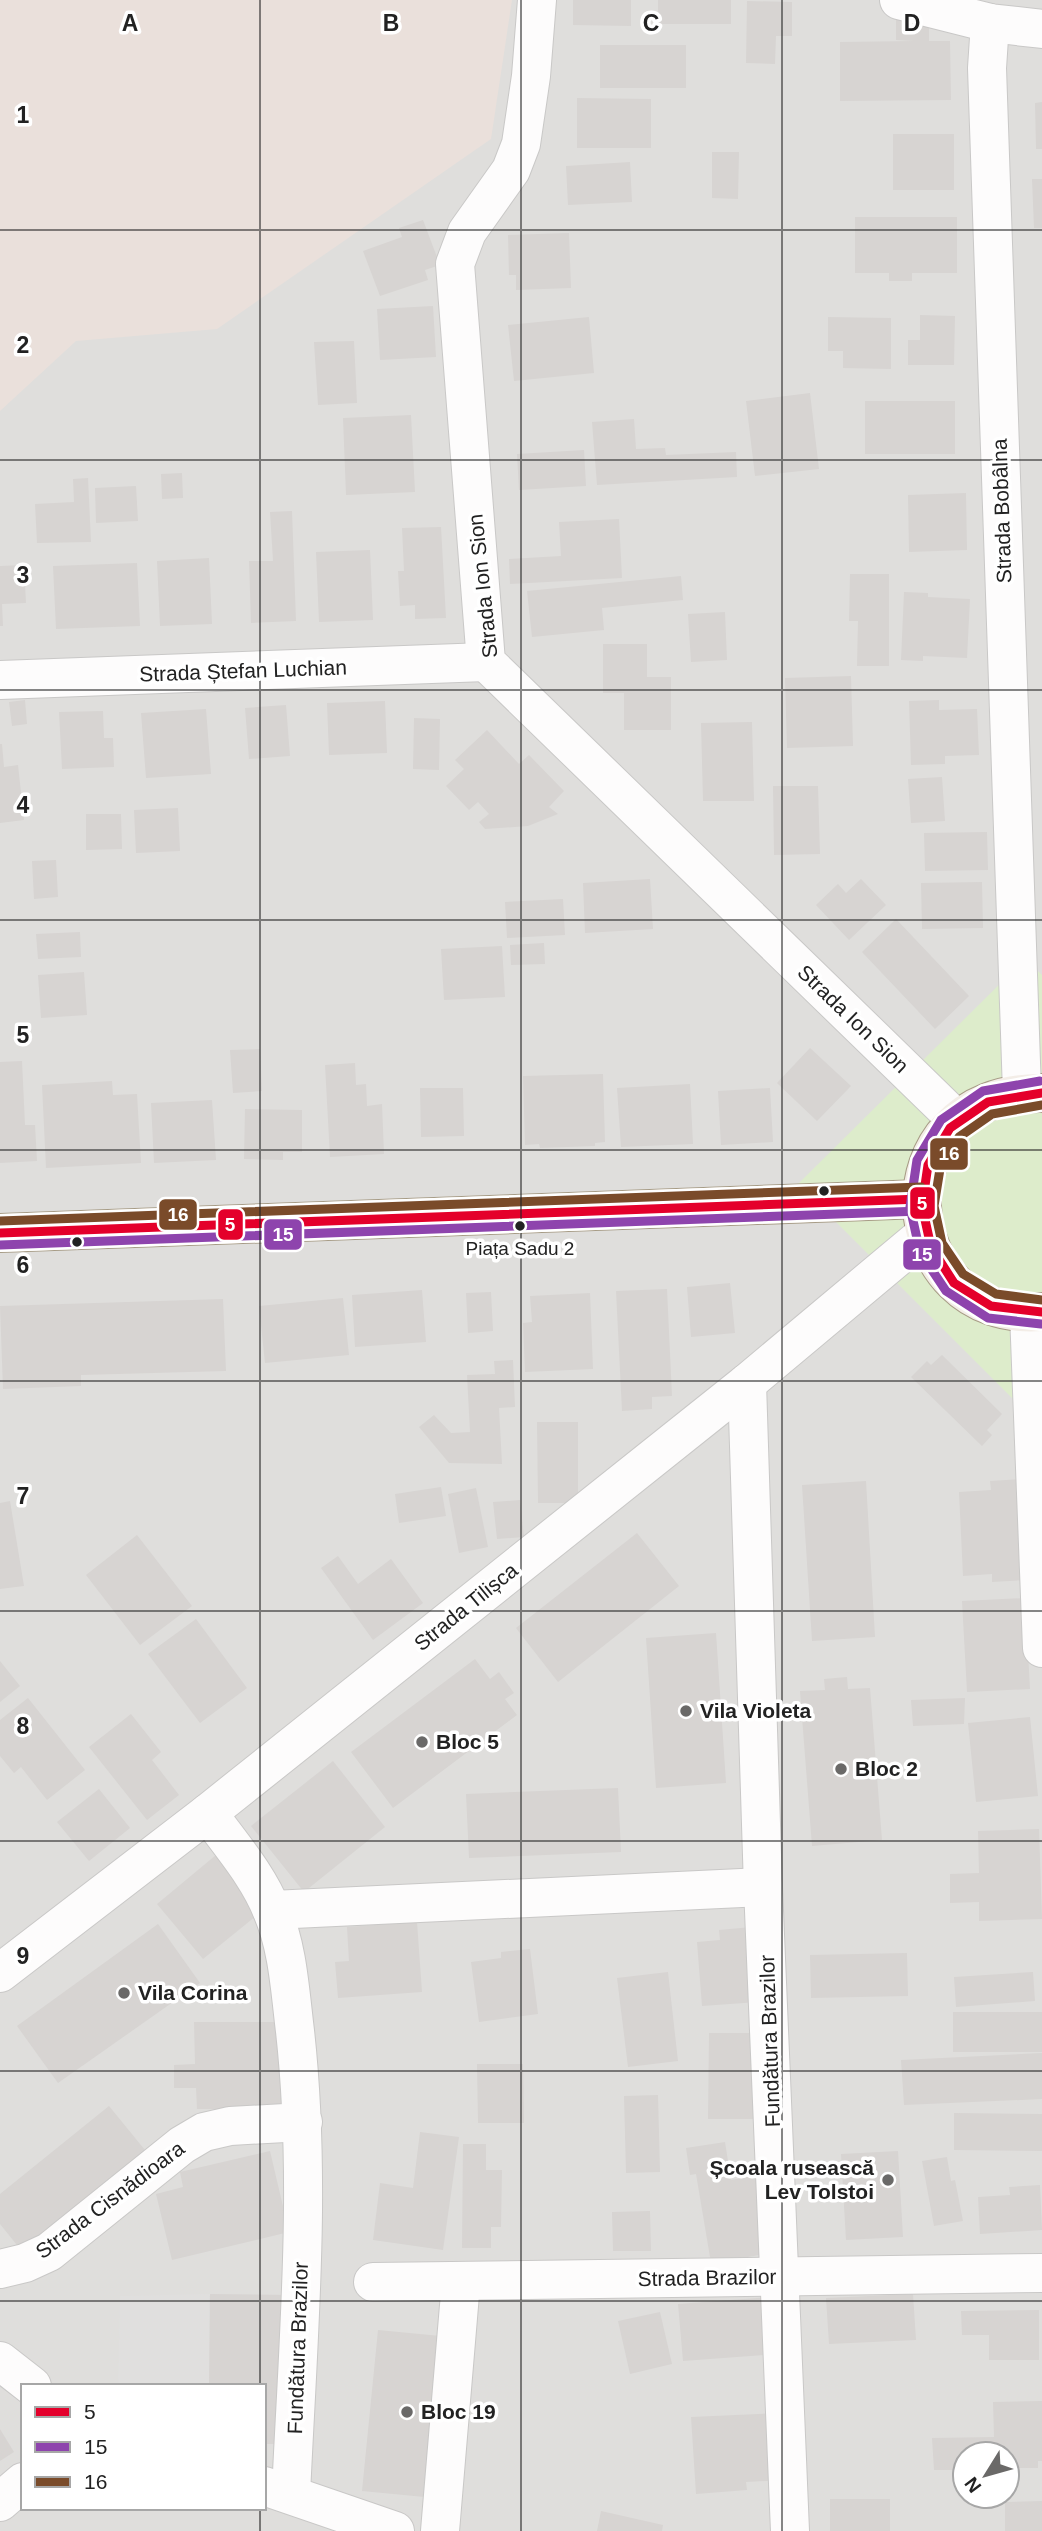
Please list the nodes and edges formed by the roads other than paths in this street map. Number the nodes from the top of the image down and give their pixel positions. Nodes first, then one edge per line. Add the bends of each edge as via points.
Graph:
1 (537, 0) edge
2 (900, 0) edge
3 (990, 23) junction
4 (1042, 29) edge
5 (486, 662) junction
6 (0, 680) edge
7 (1032, 1092) edge
8 (957, 1120) junction
9 (923, 1216) junction
10 (0, 1233) edge
11 (1035, 1312) edge
12 (747, 1383) junction
13 (1042, 1648) edge
14 (208, 1813) junction
15 (763, 1888) junction
16 (272, 1910) junction
17 (0, 1973) edge
18 (303, 2122) junction
19 (0, 2269) edge
20 (1042, 2273) edge
21 (780, 2277) junction
22 (373, 2282) dead end
23 (461, 2282) junction
24 (0, 2361) edge
25 (29, 2384) edge
26 (21, 2484) edge
27 (278, 2490) edge
28 (0, 2502) edge
29 (395, 2531) edge
30 (440, 2531) edge
31 (790, 2531) edge

1 - 5 street, Strada Ion Sion via 521,144 511,170 467,232 455,264
2 - 3 street
3 - 4 street
3 - 7 street, Strada Bobâlna via 987,68
5 - 6 street, Strada Ștefan Luchian
5 - 8 street, Strada Ion Sion
7 - 8 main road via 987,1101
8 - 9 main road via 942,1137 923,1177
9 - 10 main road
9 - 11 main road via 943,1269 965,1290 1009,1311
9 - 12 street, Strada Tilișca
11 - 13 street
12 - 14 street, Strada Tilișca
12 - 15 street, Fundătura Brazilor
14 - 16 street, Fundătura Brazilor
14 - 17 street, Strada Tilișca
15 - 16 street
15 - 21 street, Fundătura Brazilor
16 - 18 street, Fundătura Brazilor via 291,1995
18 - 19 street, Strada Cisnădioara via 204,2132 49,2252
18 - 27 street, Fundătura Brazilor via 302,2259
20 - 21 street, Strada Brazilor
21 - 23 street, Strada Brazilor
21 - 31 street, Fundătura Brazilor
22 - 23 street, Strada Brazilor
23 - 30 street
24 - 25 street
26 - 28 street
27 - 29 street

